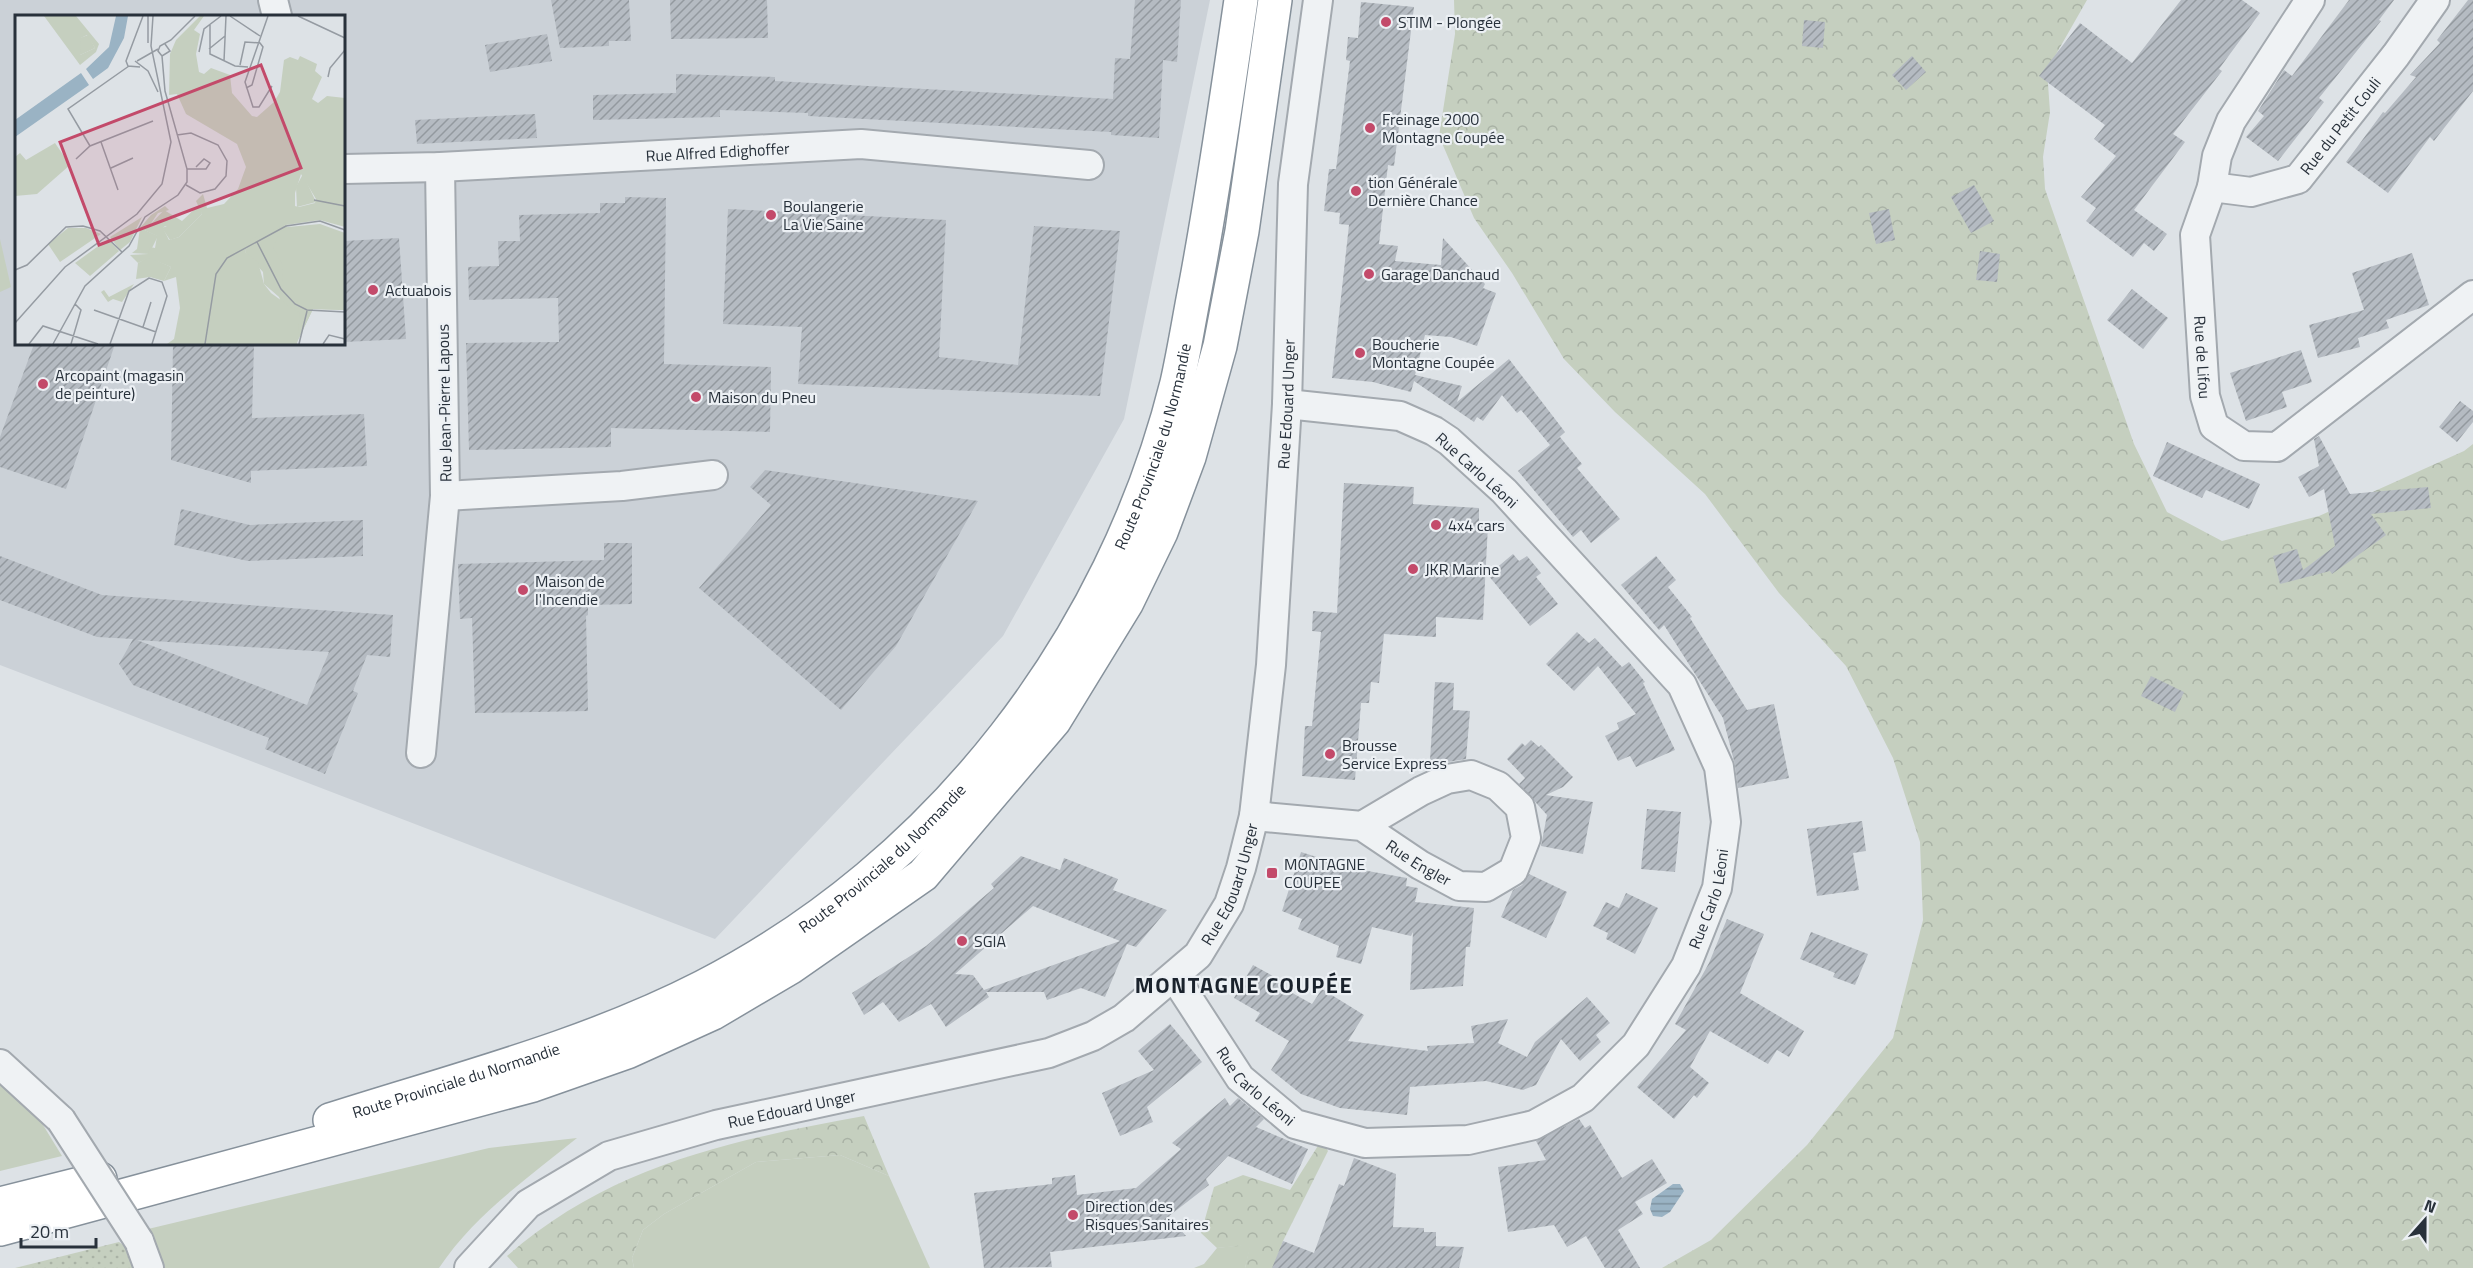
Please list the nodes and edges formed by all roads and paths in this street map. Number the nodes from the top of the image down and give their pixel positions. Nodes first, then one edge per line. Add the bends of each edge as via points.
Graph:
1 (273, 0) edge
2 (1240, 0) edge
3 (1275, 0) edge
4 (1318, 0) edge
5 (2310, 0) edge
6 (2434, 0) edge
7 (277, 15) edge
8 (1089, 165) dead end
9 (440, 167) junction
10 (345, 169) edge
11 (2212, 187) junction
12 (2473, 295) edge
13 (1287, 404) junction
14 (713, 475) dead end
15 (445, 496) junction
16 (421, 753) dead end
17 (1254, 816) junction
18 (1362, 826) junction
19 (1175, 978) junction
20 (0, 1064) edge
21 (0, 1204) edge
22 (0, 1229) edge
23 (149, 1268) edge
24 (469, 1268) edge

1 - 7 street
2 - 21 highway, Route Provinciale du Normandie via 1209,213 1177,383 1146,483 1092,606 1036,696 963,788 872,874 780,943 703,987 613,1029 306,1128
3 - 22 highway, Route Provinciale du Normandie via 1242,231 1220,346 1189,457 1161,532 1127,602 1054,721 923,875 791,967 713,1013 627,1052 533,1085
4 - 13 street, Rue Edouard Unger via 1293,184
5 - 11 street, Rue de Lifou via 2231,121 2217,156
6 - 11 street, Rue du Petit Couli via 2396,55 2298,179 2251,192
8 - 9 street, Rue Alfred Edighoffer via 861,144
9 - 10 street, Rue Alfred Edighoffer
9 - 15 street, Rue Jean-Pierre Lapous
11 - 12 street, Rue de Lifou via 2194,235 2205,396 2214,426 2244,446 2277,447
13 - 17 street, Rue Edouard Unger via 1271,665
13 - 19 street, Rue Carlo Léoni via 1376,412 1414,421 1449,441 1504,491 1682,685 1719,767 1726,822 1717,888 1686,966 1636,1046 1583,1098 1534,1125 1468,1140 1365,1143 1295,1124 1240,1078
14 - 15 street, Rue Jean-Pierre Lapous via 622,486
15 - 16 street, Rue Jean-Pierre Lapous
17 - 18 street, Rue Engler
17 - 19 street, Rue Edouard Unger via 1229,904 1198,956
18 - 18 street, Rue Engler via 1459,886 1486,887 1513,871 1526,838 1520,807 1498,786 1471,775 1438,783
19 - 24 street, Rue Edouard Unger via 1124,1018 1093,1036 1049,1053 716,1125 609,1156 528,1204
20 - 23 street, bridge via 61,1120 139,1241

